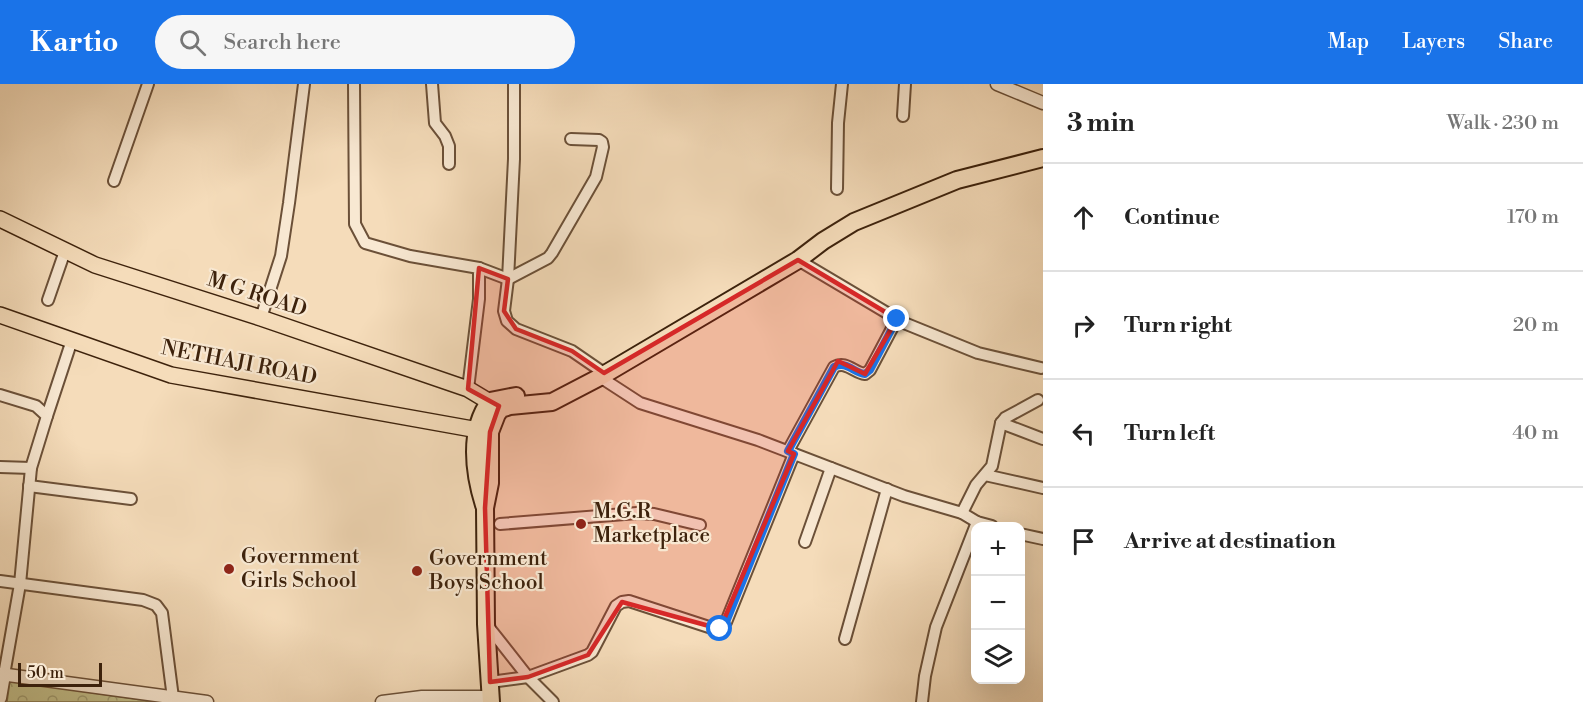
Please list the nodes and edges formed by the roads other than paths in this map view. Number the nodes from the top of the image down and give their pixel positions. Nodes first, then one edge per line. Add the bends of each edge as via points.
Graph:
1 (148, 84) edge
2 (304, 84) edge
3 (354, 84) edge
4 (432, 84) edge
5 (514, 84) edge
6 (842, 84) edge
7 (905, 84) edge
8 (997, 84) edge
9 (1043, 104) edge
10 (903, 116) dead end
11 (571, 139) dead end
12 (1040, 160) edge
13 (449, 164) dead end
14 (114, 181) dead end
15 (837, 189) dead end
16 (0, 219) edge
17 (65, 251) junction
18 (798, 260) junction
19 (479, 268) junction
20 (508, 279) junction
21 (48, 300) dead end
22 (0, 315) edge
23 (261, 318) junction
24 (897, 319) junction
25 (72, 340) junction
26 (1041, 368) dead end
27 (602, 375) junction
28 (468, 389) junction
29 (0, 395) edge
30 (1038, 400) dead end
31 (495, 405) junction
32 (47, 416) junction
33 (1001, 423) junction
34 (483, 431) junction
35 (1043, 439) edge
36 (791, 453) junction
37 (0, 467) edge
38 (31, 468) junction
39 (831, 468) junction
40 (985, 475) junction
41 (29, 486) junction
42 (1043, 488) edge
43 (887, 489) junction
44 (131, 499) dead end
45 (962, 513) junction
46 (979, 522) edge
47 (500, 524) dead end
48 (700, 525) dead end
49 (1025, 535) edge
50 (1043, 539) edge
51 (805, 542) dead end
52 (971, 554) edge
53 (0, 581) edge
54 (21, 584) junction
55 (486, 624) junction
56 (845, 639) dead end
57 (2, 675) edge
58 (528, 677) junction
59 (490, 694) edge
60 (0, 698) edge
61 (173, 698) junction
62 (207, 702) edge
63 (382, 702) edge
64 (552, 702) edge
65 (922, 702) edge

1 - 14 street
2 - 23 street via 281,256
3 - 19 street via 355,224 365,243 410,256
4 - 13 street via 435,123 449,146
5 - 20 street
6 - 15 street
7 - 10 street
8 - 9 street
11 - 20 street via 602,142 596,177 552,254
12 - 18 highway via 957,180 854,222
16 - 17 main road, M G ROAD
17 - 21 street
17 - 23 main road, M G ROAD via 95,265
18 - 24 street
18 - 27 highway
19 - 20 street
19 - 28 street
20 - 27 street via 504,311 507,321 516,329 572,351
22 - 25 main road, NETHAJI ROAD
23 - 28 main road, M G ROAD
24 - 26 street via 978,353
24 - 36 street via 865,374 845,365 834,367
25 - 32 street
25 - 34 main road, NETHAJI ROAD via 171,375
27 - 31 highway via 552,402
27 - 36 street via 640,403
28 - 31 main road, M G ROAD
29 - 32 street via 36,406
30 - 33 street
31 - 34 highway via 496,414
32 - 38 street
33 - 35 street
33 - 40 street via 992,466
34 - 55 highway via 477,483 485,508
36 - 39 street
36 - 58 street via 720,629 622,602 616,606 592,652
37 - 38 street
38 - 41 street
39 - 43 street
39 - 51 street
40 - 42 street
40 - 45 street
41 - 44 street
41 - 54 street
43 - 45 street
43 - 56 street
45 - 46 street
47 - 48 street via 637,513
49 - 50 street
52 - 65 street via 936,627
53 - 54 street
54 - 57 street
54 - 61 street via 156,605 162,613
55 - 58 street
55 - 59 highway
57 - 60 street
57 - 61 street
58 - 59 street
58 - 64 street
59 - 63 street
61 - 62 street

